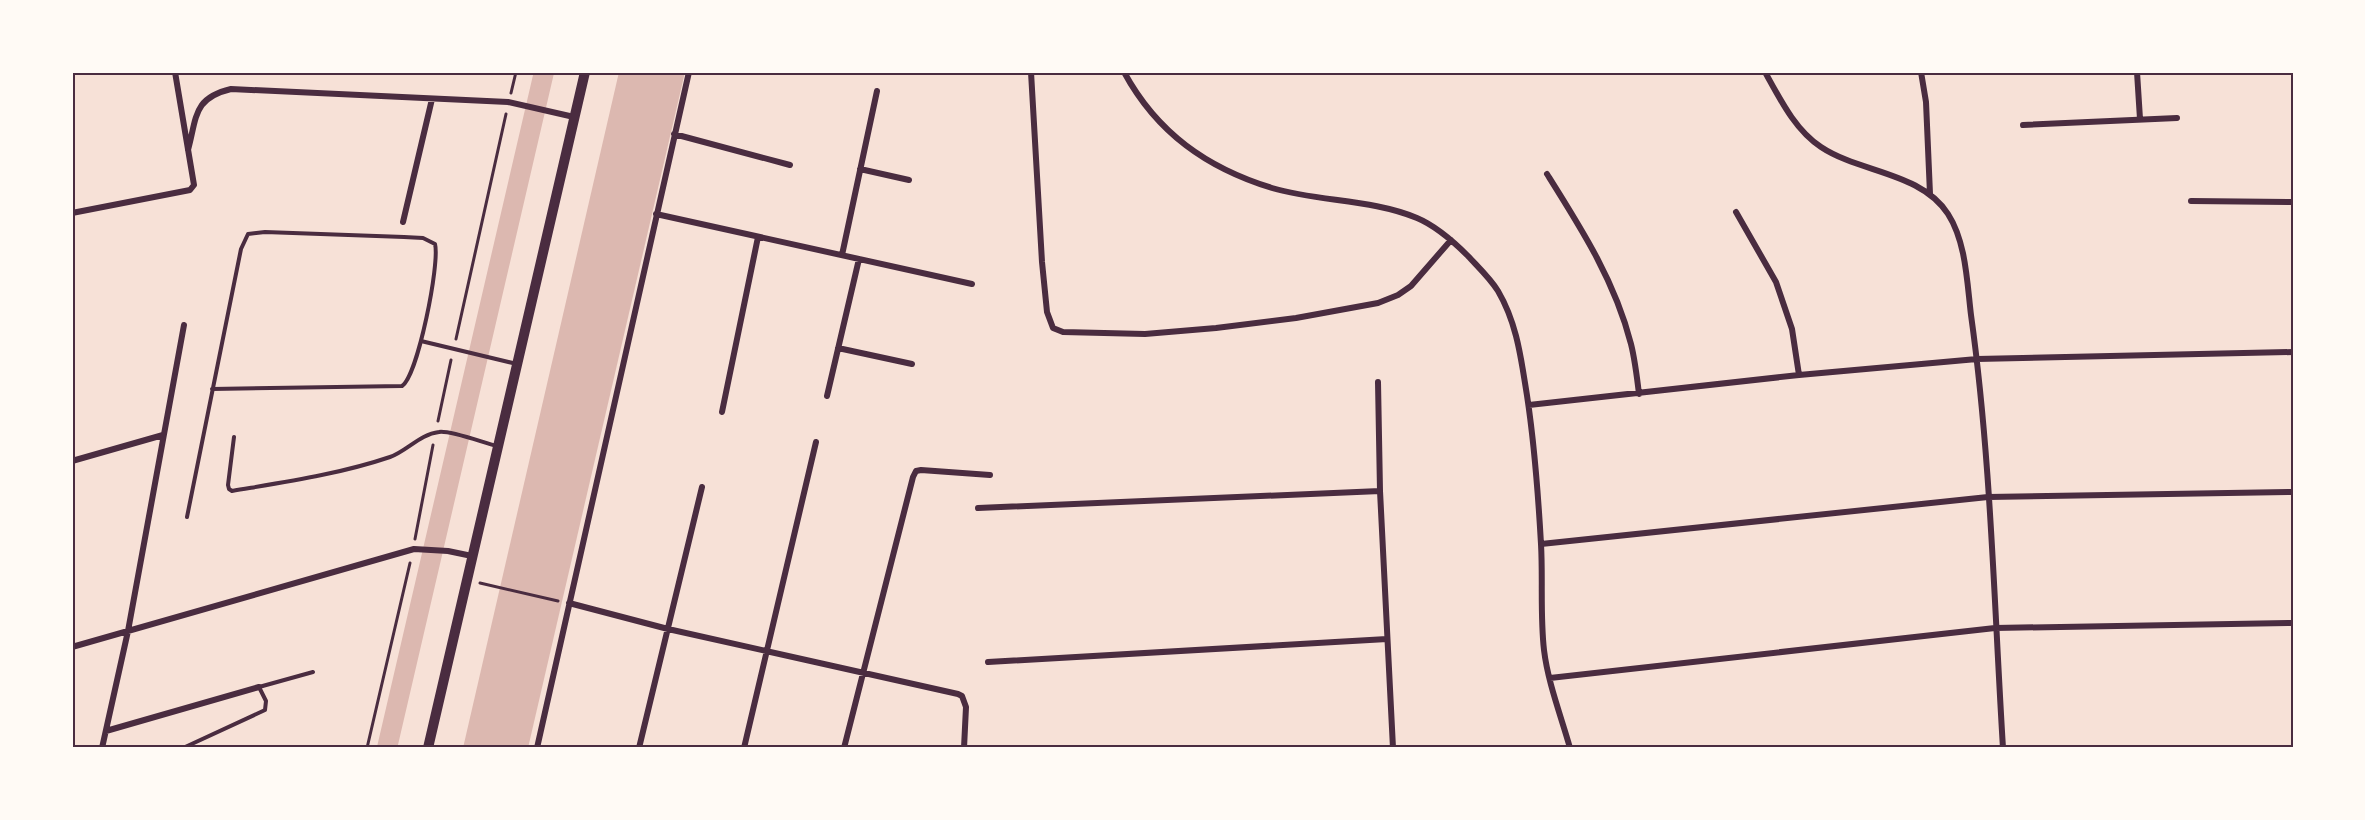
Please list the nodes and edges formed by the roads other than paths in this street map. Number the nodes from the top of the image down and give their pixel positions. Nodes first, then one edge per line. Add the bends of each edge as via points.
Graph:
1 (176, 72) edge
2 (585, 72) edge
3 (688, 72) edge
4 (1031, 72) edge
5 (1124, 72) edge
6 (1765, 72) edge
7 (1921, 72) edge
8 (2137, 72) edge
9 (877, 91) dead end
10 (432, 99) junction
11 (574, 117) junction
12 (2177, 118) dead end
13 (2140, 120) junction
14 (2023, 124) dead end
15 (674, 134) junction
16 (188, 150) junction
17 (790, 165) dead end
18 (860, 169) junction
19 (1547, 174) dead end
20 (909, 180) dead end
21 (1930, 194) junction
22 (2191, 201) dead end
23 (2293, 202) edge
24 (1736, 212) dead end
25 (72, 213) edge
26 (657, 214) junction
27 (403, 222) dead end
28 (758, 237) junction
29 (1451, 240) junction
30 (842, 255) junction
31 (859, 259) junction
32 (972, 284) dead end
33 (184, 325) dead end
34 (421, 341) junction
35 (838, 348) junction
36 (2293, 352) edge
37 (1977, 359) junction
38 (518, 364) junction
39 (912, 364) dead end
40 (1799, 375) junction
41 (1378, 382) dead end
42 (212, 389) junction
43 (1639, 394) junction
44 (827, 396) dead end
45 (1528, 405) junction
46 (722, 412) dead end
47 (163, 435) junction
48 (234, 437) dead end
49 (816, 442) dead end
50 (497, 447) junction
51 (72, 461) edge
52 (990, 475) dead end
53 (702, 487) dead end
54 (1380, 492) junction
55 (2293, 492) edge
56 (1988, 496) junction
57 (978, 508) dead end
58 (187, 517) dead end
59 (1541, 544) junction
60 (472, 556) junction
61 (567, 603) junction
62 (2293, 623) edge
63 (1995, 628) junction
64 (668, 629) junction
65 (128, 631) junction
66 (1387, 639) junction
67 (72, 647) edge
68 (766, 651) junction
69 (988, 662) dead end
70 (313, 672) dead end
71 (863, 674) junction
72 (1550, 678) junction
73 (259, 687) junction
74 (106, 731) junction
75 (102, 748) edge
76 (183, 748) edge
77 (428, 748) edge
78 (537, 748) edge
79 (639, 748) edge
80 (744, 748) edge
81 (844, 748) edge
82 (964, 748) edge
83 (1393, 748) edge
84 (1570, 748) edge
85 (2002, 748) edge

1 - 16 street
2 - 11 main road
3 - 15 street
4 - 29 street via 1042,262 1047,312 1053,328 1064,332 1145,334 1296,318 1378,303 1411,286
5 - 29 street via 1154,116 1186,148 1227,171 1273,188 1398,211 1419,218
6 - 21 street via 1798,126 1821,147
7 - 21 street
8 - 13 street
9 - 18 street
10 - 11 street via 508,102
10 - 16 street via 231,89 201,103
10 - 27 street
11 - 38 main road
12 - 13 street
13 - 14 street
15 - 17 street
15 - 26 street
16 - 25 street via 194,178 190,190
18 - 20 street
18 - 30 street
19 - 43 street via 1591,244 1619,305
21 - 37 street via 1956,230
22 - 23 street
24 - 40 street via 1776,282 1792,329
26 - 28 street
26 - 61 street
28 - 30 street
28 - 46 street
29 - 45 street via 1497,290 1509,314 1518,339
30 - 31 street
31 - 32 street
31 - 35 street
33 - 47 street
34 - 38 lane
34 - 42 lane via 410,379 402,386
34 - 42 lane via 437,259 435,244 404,237 255,232 248,234 241,249
35 - 39 street
35 - 44 street
36 - 37 street
37 - 40 street
37 - 56 street
38 - 50 main road
40 - 43 street
41 - 54 street
42 - 58 lane
43 - 45 street
45 - 59 street
47 - 51 street
47 - 65 street
48 - 50 lane via 228,485 232,491 374,462 435,433 445,432
49 - 68 street
50 - 60 main road
52 - 71 street via 916,471
53 - 64 street
54 - 57 street
54 - 66 street
55 - 56 street
56 - 59 street
56 - 63 street
59 - 72 street via 1544,650
60 - 65 street via 414,549
60 - 77 main road
61 - 64 street
61 - 78 street
62 - 63 street
63 - 72 street
63 - 85 street
64 - 68 street
64 - 79 street
65 - 67 street
65 - 74 street
66 - 69 street
66 - 83 street
68 - 71 street
68 - 80 street
70 - 73 lane
71 - 81 street
71 - 82 street via 962,696 966,708
72 - 84 street
73 - 74 street
73 - 76 lane via 266,701 265,710
74 - 75 street

